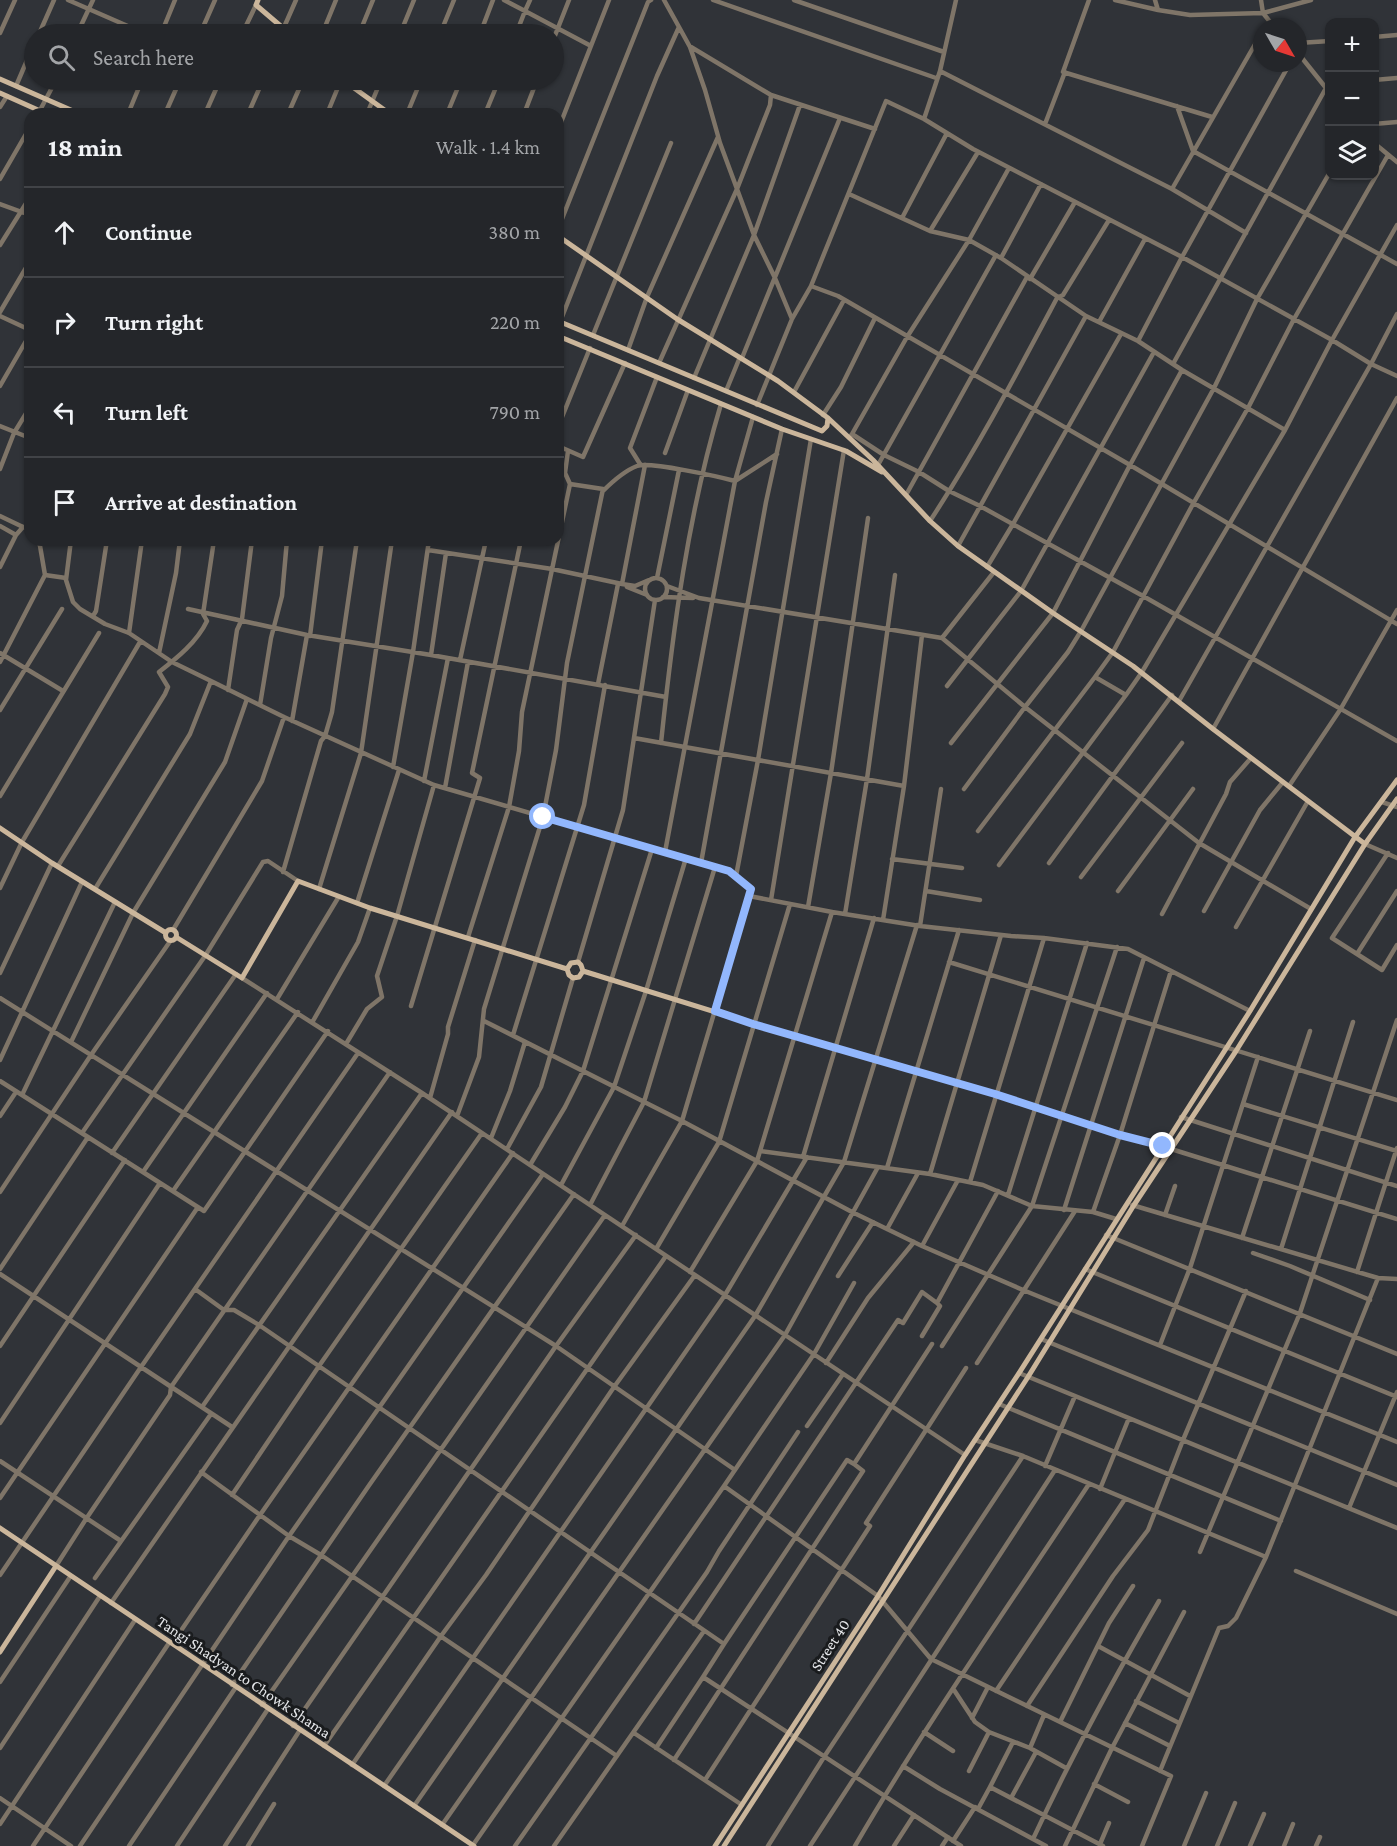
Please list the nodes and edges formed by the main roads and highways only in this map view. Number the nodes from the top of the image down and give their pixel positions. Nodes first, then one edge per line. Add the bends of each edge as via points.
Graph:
1 (257, 2) edge
2 (275, 24) edge
3 (0, 79) edge
4 (24, 90) edge
5 (25, 90) edge
6 (357, 90) edge
7 (0, 93) edge
8 (31, 108) edge
9 (65, 108) edge
10 (382, 108) edge
11 (564, 240) edge
12 (564, 324) edge
13 (564, 338) edge
14 (826, 416) junction
15 (887, 475) junction
16 (1397, 780) edge
17 (1397, 799) edge
18 (1395, 806) edge
19 (0, 828) edge
20 (1356, 837) junction
21 (1365, 843) junction
22 (166, 933) junction
23 (174, 939) junction
24 (567, 969) junction
25 (583, 971) junction
26 (1163, 1146) junction
27 (1171, 1149) junction
28 (0, 1528) edge
29 (56, 1566) junction
30 (880, 1598) junction
31 (0, 1652) edge
32 (791, 1736) junction
33 (473, 1846) edge
34 (715, 1846) edge
35 (724, 1846) edge

1 - 2 main road
3 - 4 main road
5 - 9 main road
6 - 10 main road
7 - 8 main road
11 - 14 main road
12 - 14 main road via 822,431 827,426
13 - 15 main road via 782,429 844,450
14 - 15 main road via 851,436
15 - 20 main road via 958,546 1142,672
16 - 20 main road, Street 40
17 - 18 main road
18 - 21 main road
19 - 22 main road
20 - 21 main road
20 - 26 main road, Street 40
21 - 27 main road
22 - 23 main road via 167,939
22 - 23 main road via 173,930 177,933
23 - 24 main road via 242,978 298,881 338,898
24 - 25 main road via 573,978
24 - 25 main road via 578,962
25 - 26 main road
26 - 27 main road
26 - 30 main road, Street 40 via 964,1455
27 - 30 main road via 1008,1408
28 - 29 main road, Tangi Shadyan to Chowk Shama
29 - 31 main road
29 - 33 main road, Tangi Shadyan to Chowk Shama
30 - 32 main road, Street 40
32 - 34 main road, Street 40
32 - 35 main road

